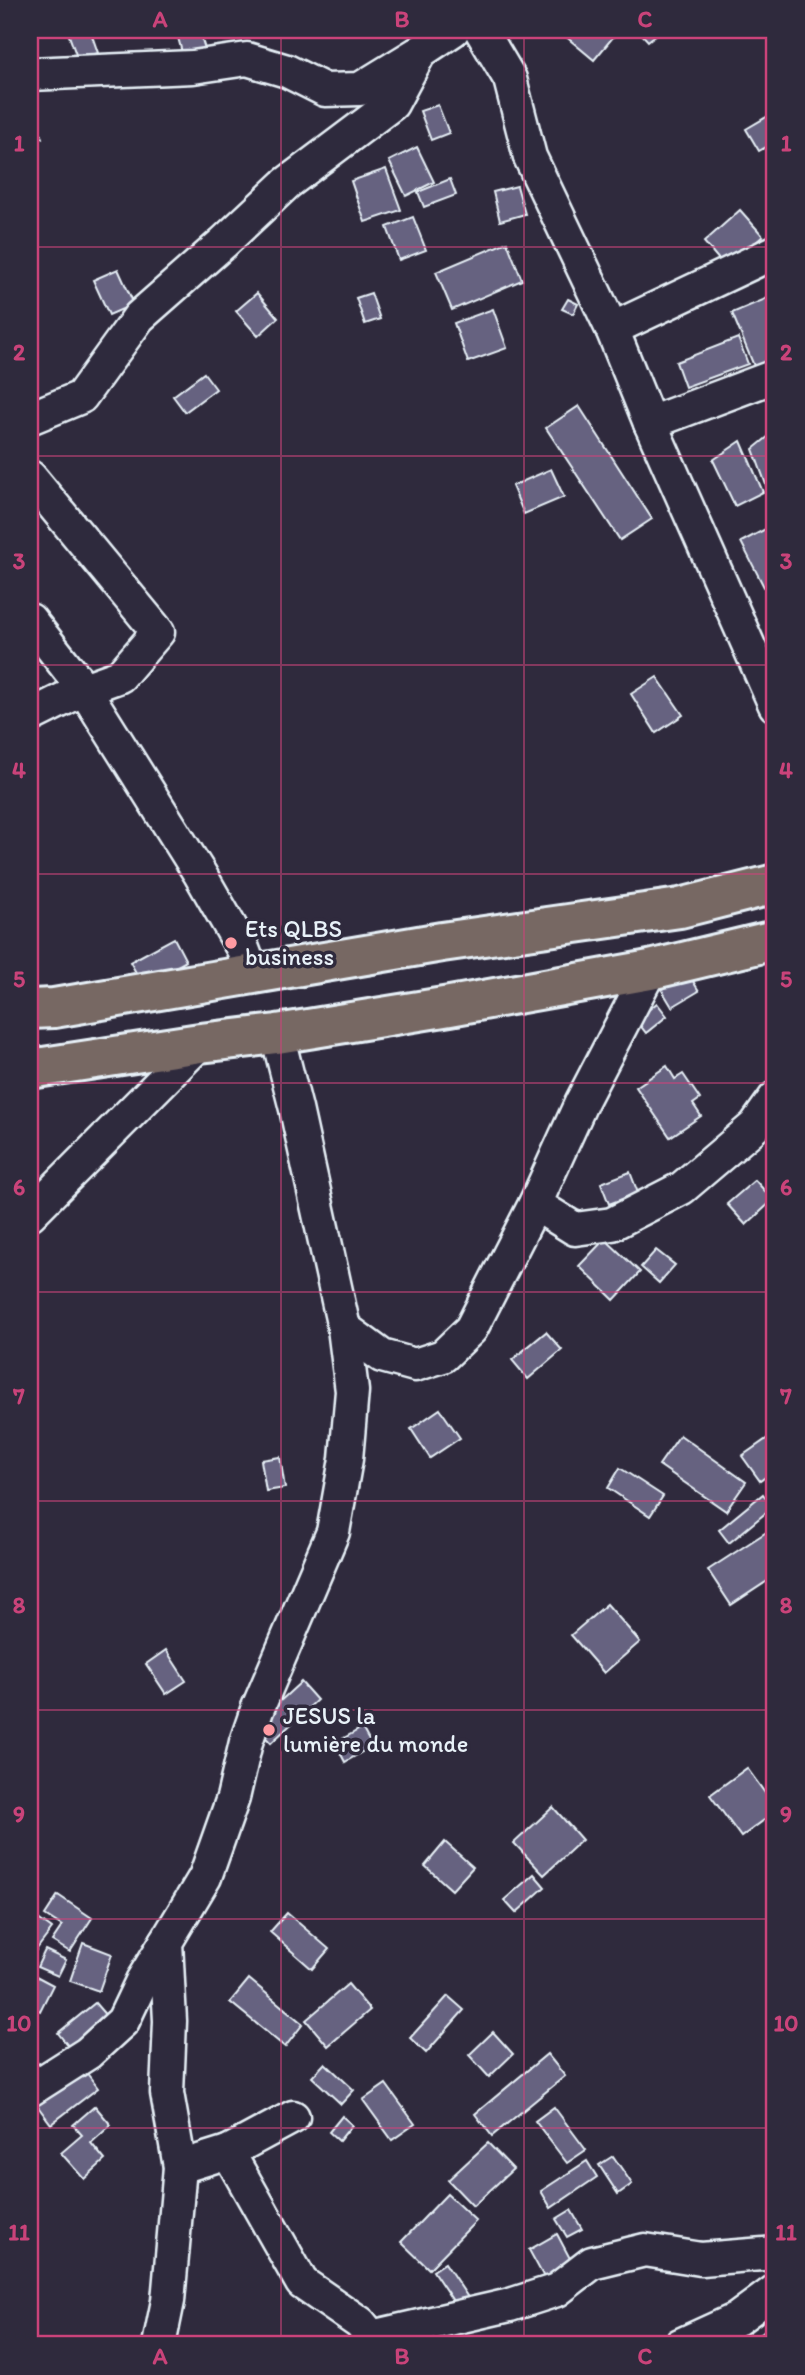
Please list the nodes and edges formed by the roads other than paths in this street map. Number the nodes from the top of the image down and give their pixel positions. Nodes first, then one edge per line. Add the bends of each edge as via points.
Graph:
1 (453, 30) edge
2 (481, 30) edge
3 (420, 52) junction
4 (97, 70) junction
5 (30, 74) edge
6 (30, 80) edge
7 (775, 252) edge
8 (612, 329) junction
9 (775, 376) edge
10 (30, 418) edge
11 (650, 423) junction
12 (30, 477) edge
13 (30, 620) edge
14 (765, 650) edge
15 (85, 689) junction
16 (775, 705) edge
17 (30, 716) edge
18 (775, 884) edge
19 (775, 940) edge
20 (650, 970) junction
21 (252, 973) junction
22 (30, 1009) edge
23 (276, 1034) junction
24 (200, 1043) junction
25 (30, 1069) edge
26 (775, 1098) edge
27 (535, 1204) junction
28 (30, 1214) edge
29 (344, 1328) junction
30 (166, 1942) junction
31 (30, 2090) edge
32 (293, 2117) dead end
33 (228, 2152) junction
34 (180, 2167) junction
35 (775, 2253) edge
36 (775, 2291) edge
37 (374, 2341) edge
38 (159, 2345) edge
39 (680, 2345) edge

1 - 3 street
2 - 8 street via 510,79 530,157
3 - 4 street via 360,89 325,90 287,71 247,59 193,67
3 - 10 street via 391,104 287,183 139,317 81,397
4 - 5 street
4 - 6 street
7 - 8 street
8 - 11 street
9 - 11 street
11 - 14 street
12 - 15 street via 158,632 120,676
13 - 15 street
14 - 16 street
15 - 17 street
15 - 21 street via 200,874
18 - 21 main road via 680,908
19 - 20 main road
20 - 23 main road
20 - 27 street
21 - 22 main road
23 - 24 main road
23 - 29 street
24 - 25 main road
24 - 28 street
26 - 27 street via 755,1126 682,1188 612,1224 575,1229
27 - 29 street via 471,1329 443,1356 415,1365 382,1356
29 - 30 street via 352,1391 333,1532 257,1710 205,1877
30 - 31 street via 122,2021 88,2053
30 - 34 street via 167,2092
32 - 33 street
33 - 34 street
33 - 37 street via 302,2283 360,2323
34 - 38 street via 168,2301
35 - 37 street via 701,2259 645,2250 592,2263 557,2290
36 - 39 street via 737,2319

